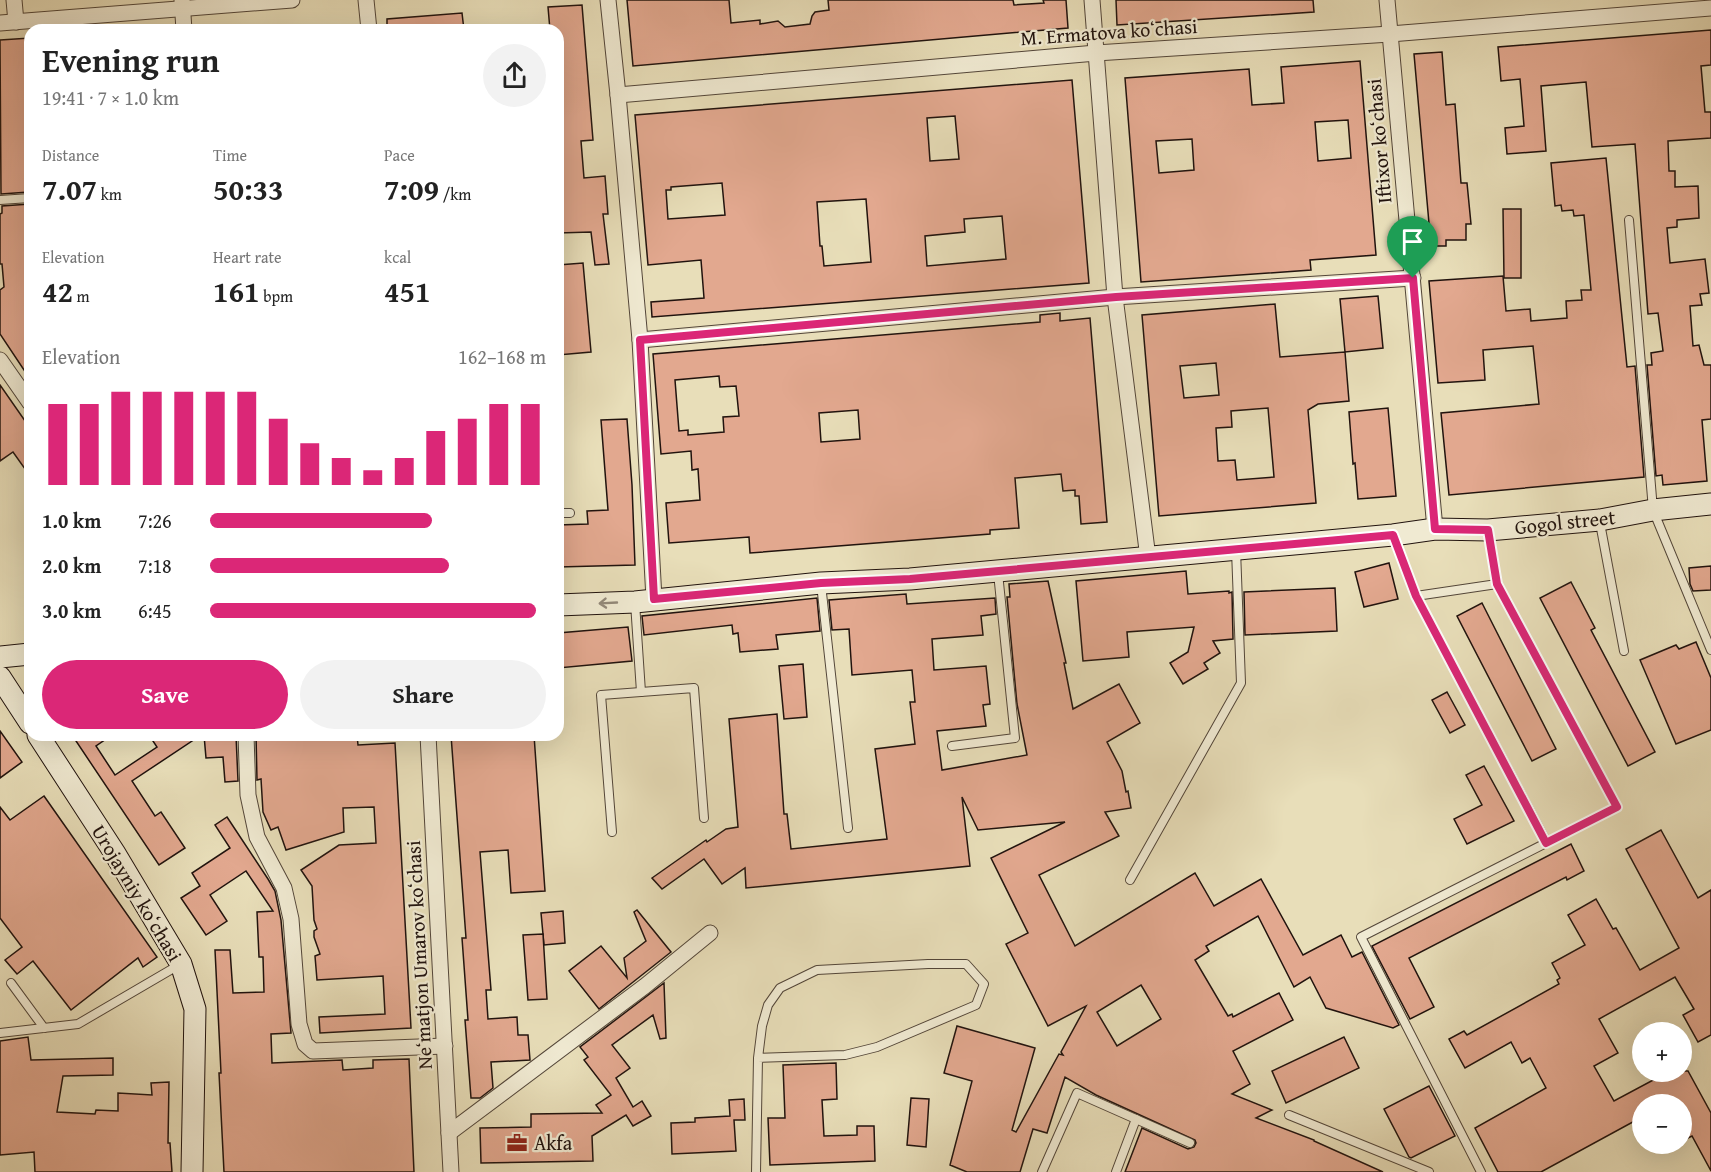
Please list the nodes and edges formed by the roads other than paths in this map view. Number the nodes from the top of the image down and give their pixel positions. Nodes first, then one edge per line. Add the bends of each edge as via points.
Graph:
1 (14, 0) edge
2 (292, 0) edge
3 (366, 0) edge
4 (608, 0) edge
5 (1092, 0) edge
6 (1387, 0) edge
7 (182, 4) edge
8 (1711, 8) edge
9 (16, 22) junction
10 (0, 23) edge
11 (184, 24) edge
12 (368, 24) edge
13 (1390, 34) junction
14 (1096, 53) junction
15 (618, 95) junction
16 (24, 198) edge
17 (0, 200) edge
18 (1629, 220) dead end
19 (1413, 278) junction
20 (1116, 297) junction
21 (640, 340) junction
22 (0, 360) edge
23 (24, 394) edge
24 (1711, 504) edge
25 (1653, 510) junction
26 (564, 513) edge
27 (570, 513) dead end
28 (1600, 520) junction
29 (1435, 529) junction
30 (1488, 530) junction
31 (1393, 535) junction
32 (1236, 549) junction
33 (1148, 558) junction
34 (998, 571) junction
35 (821, 583) junction
36 (1497, 584) junction
37 (1416, 596) junction
38 (644, 600) junction
39 (564, 605) edge
40 (1711, 650) edge
41 (1624, 651) dead end
42 (24, 655) edge
43 (0, 657) edge
44 (0, 677) edge
45 (641, 692) junction
46 (24, 714) edge
47 (42, 741) edge
48 (246, 741) edge
49 (428, 741) edge
50 (952, 746) dead end
51 (704, 818) dead end
52 (848, 828) dead end
53 (612, 832) dead end
54 (1546, 843) junction
55 (1130, 880) dead end
56 (710, 933) dead end
57 (181, 964) junction
58 (11, 983) dead end
59 (44, 1028) junction
60 (0, 1033) edge
61 (445, 1046) junction
62 (758, 1058) junction
63 (1289, 1115) dead end
64 (1136, 1119) junction
65 (449, 1133) junction
66 (1190, 1143) dead end
67 (192, 1172) edge
68 (451, 1172) edge
69 (756, 1172) edge
70 (1042, 1172) edge
71 (1116, 1172) edge
72 (1429, 1172) edge
73 (1481, 1172) edge

1 - 9 street
2 - 7 street
3 - 12 street
4 - 15 street
5 - 14 street
6 - 13 street, Iftixor koʻchasi
7 - 9 street
7 - 11 street
8 - 13 street, M. Ermatova koʻchasi
9 - 10 street
13 - 14 street, M. Ermatova koʻchasi
13 - 19 street, Iftixor koʻchasi
14 - 15 street, M. Ermatova koʻchasi
14 - 20 street
15 - 21 street
16 - 17 lane
18 - 25 lane
19 - 20 street
19 - 29 street, Iftixor koʻchasi
20 - 21 street
20 - 33 street
21 - 38 street
22 - 23 street
24 - 25 main road, Gogol street
25 - 28 main road, Gogol street
25 - 40 lane
26 - 27 lane
28 - 30 main road, Gogol street
28 - 41 lane
29 - 30 main road, Gogol street
29 - 31 main road, Gogol street
30 - 36 lane
31 - 32 main road, Gogol street
31 - 37 lane
32 - 33 main road, Gogol street
32 - 55 lane via 1241,683
33 - 34 main road, Gogol street
34 - 35 main road, Gogol street
34 - 50 lane via 1015,738
35 - 38 main road, Gogol street
35 - 52 lane
36 - 37 lane
36 - 54 lane via 1617,807
37 - 54 lane
38 -> 39 main road, Gogol street
38 - 45 lane
42 - 43 main road
44 - 46 main road
45 - 51 lane via 694,688
45 - 53 lane via 601,695
47 - 57 main road, Urоjayniy koʻchasi
48 - 61 street via 248,795 257,837 284,888 291,920 299,1024 305,1044 313,1051
49 - 61 street, Neʻmatjon Umarov koʻchasi
54 - 73 lane via 1361,937
56 - 65 street
57 - 59 lane via 78,1024
57 - 67 main road, Urоjayniy koʻchasi via 195,1009
58 - 59 lane
59 - 60 lane
61 - 65 street, Neʻmatjon Umarov koʻchasi
62 - 62 lane via 768,1005 780,988 817,970 966,964 984,984 976,1005 877,1047 844,1055
62 - 69 lane
63 - 72 lane
64 - 66 lane
64 - 70 lane via 1077,1093
64 - 71 lane
65 - 68 street, Neʻmatjon Umarov koʻchasi

